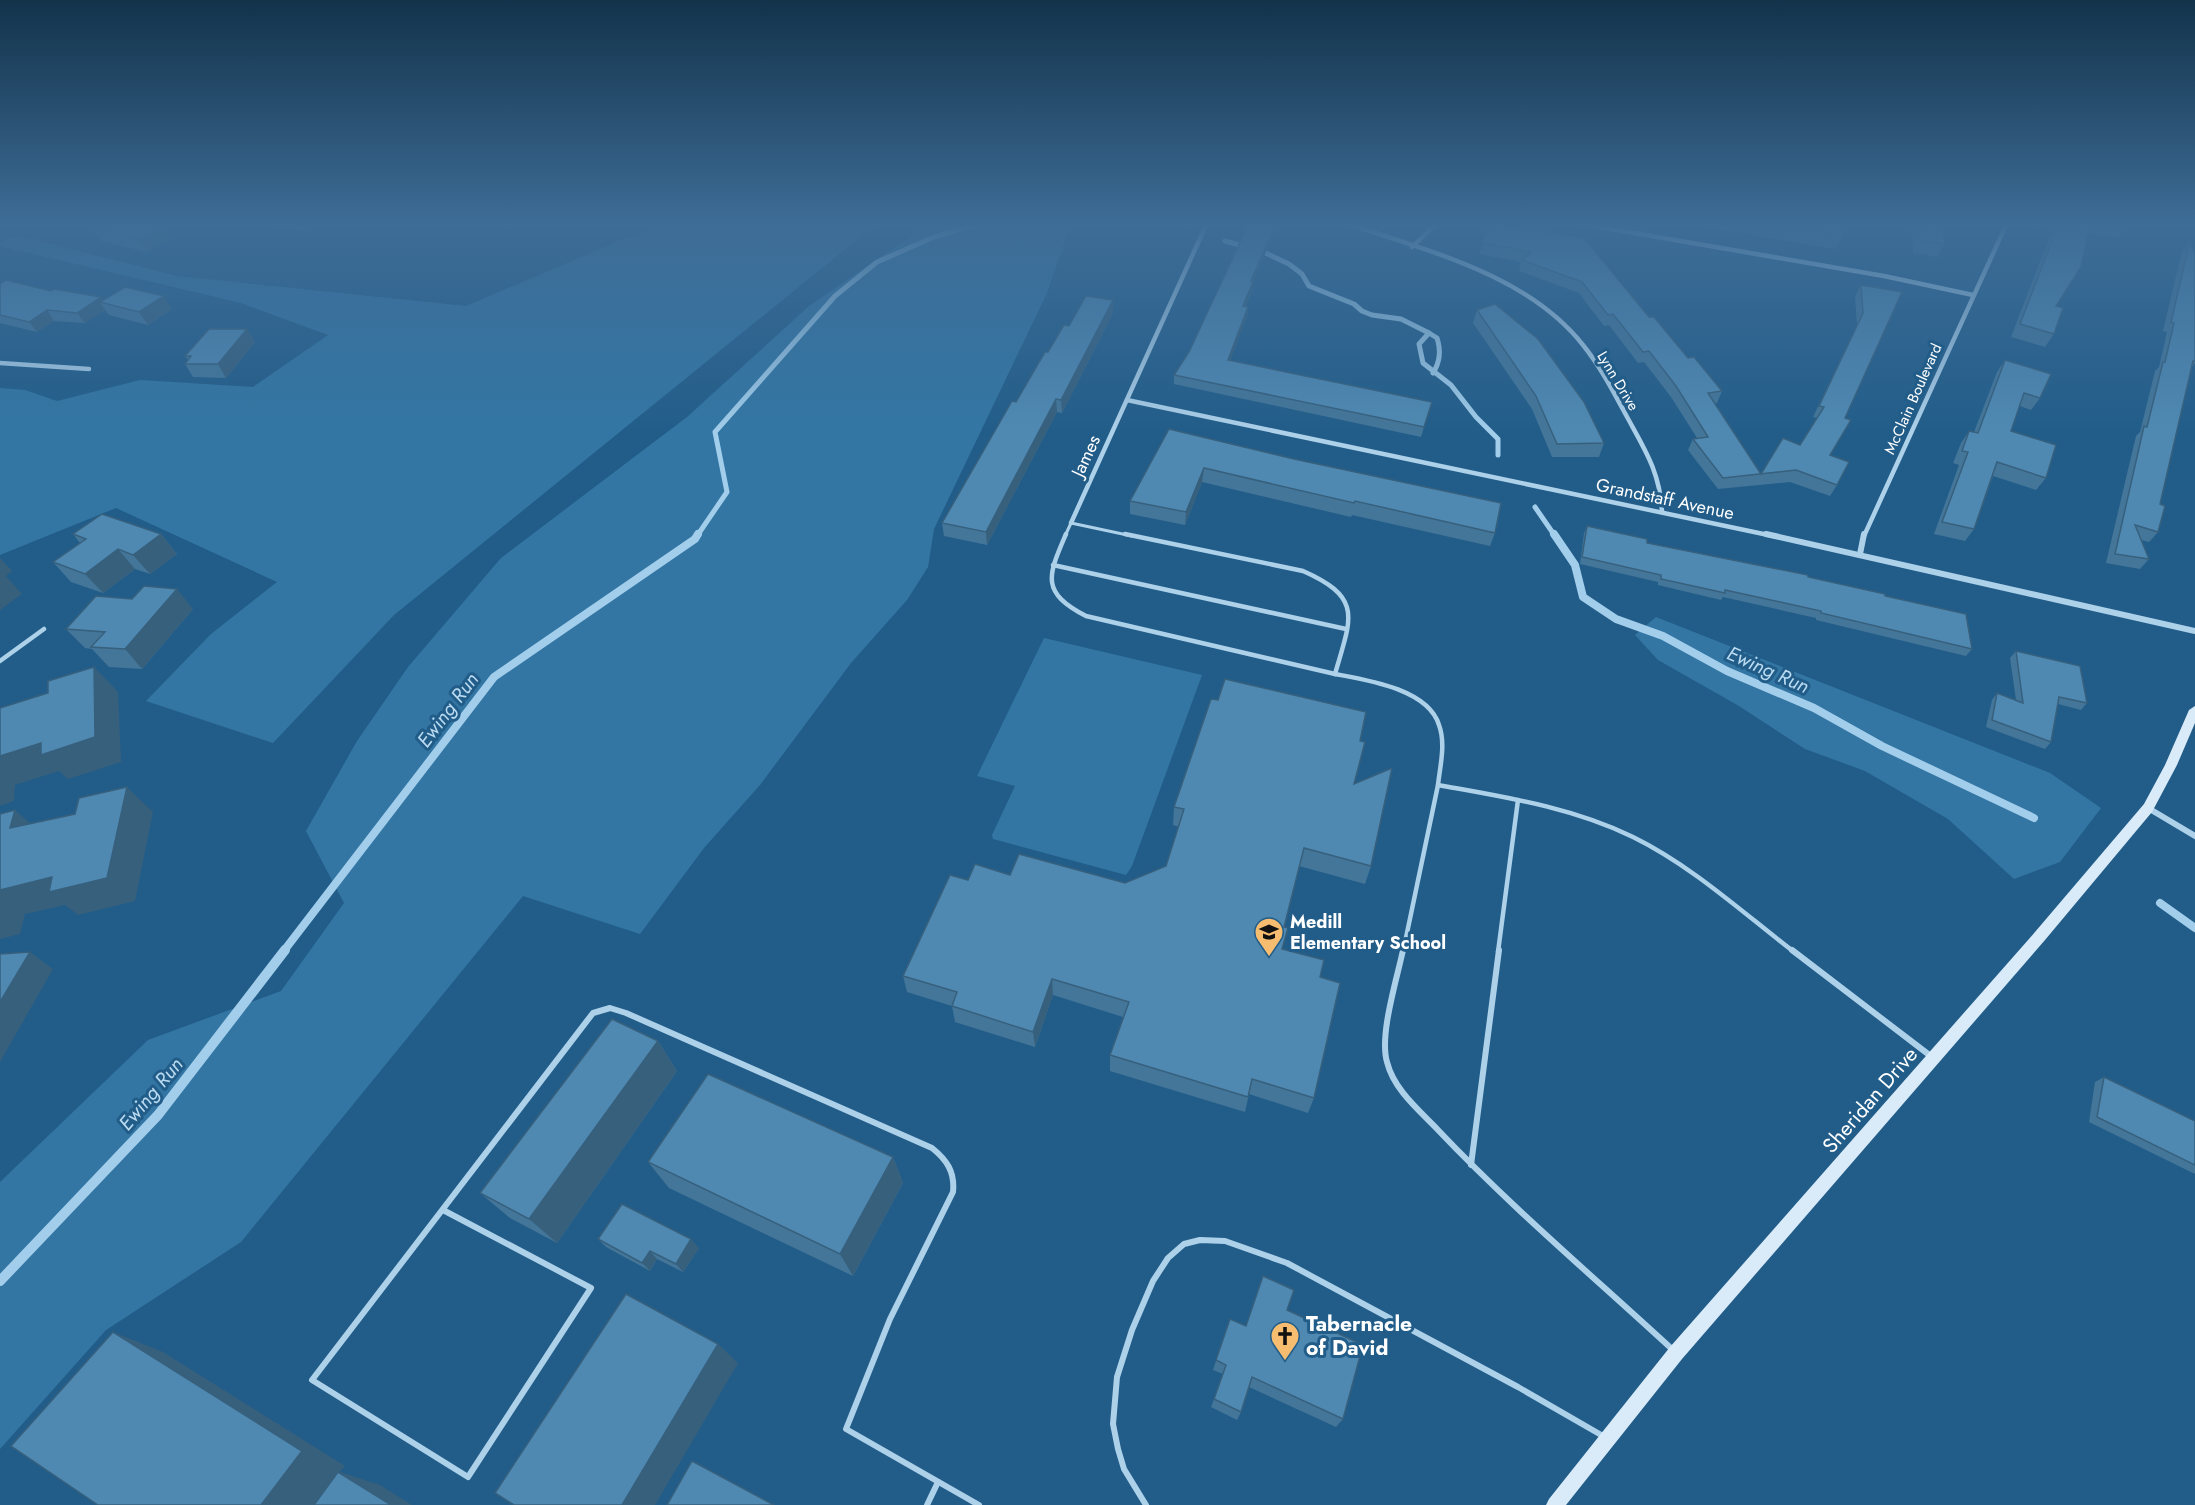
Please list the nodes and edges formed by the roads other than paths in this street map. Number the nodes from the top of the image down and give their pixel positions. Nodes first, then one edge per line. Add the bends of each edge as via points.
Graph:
1 (1175, 293) edge
2 (1520, 293) edge
3 (1965, 293) edge
4 (1973, 295) joint
5 (0, 363) edge
6 (89, 369) dead end
7 (1127, 400) junction
8 (1662, 512) junction
9 (1071, 523) junction
10 (1860, 554) junction
11 (1053, 565) junction
12 (44, 629) dead end
13 (1346, 629) junction
14 (2195, 631) edge
15 (0, 661) edge
16 (1335, 674) junction
17 (2194, 715) edge
18 (1438, 784) junction
19 (1518, 800) junction
20 (2148, 808) junction
21 (2195, 836) edge
22 (1934, 1058) junction
23 (1471, 1165) junction
24 (442, 1210) junction
25 (1676, 1353) junction
26 (1608, 1439) junction
27 (938, 1482) junction
28 (927, 1505) edge
29 (979, 1505) edge
30 (1146, 1505) edge
31 (1555, 1505) edge

1 - 7 street, James
2 - 8 street, Lynn Drive via 1553,315 1592,359 1646,452 1661,488
3 - 4 street
4 - 10 street, McClain Boulevard via 1863,537
5 - 6 street
7 - 8 street, Grandstaff Avenue
7 - 9 street, James
8 - 10 street, Grandstaff Avenue
9 - 11 lane
9 - 13 lane via 1319,577 1335,587 1349,604
10 - 14 street, Grandstaff Avenue
11 - 13 lane
11 - 16 lane via 1051,586 1057,599 1086,616
12 - 15 lane
13 - 16 lane
16 - 18 lane via 1394,688 1428,707 1436,717 1442,737
17 - 20 street, Sheridan Drive
18 - 19 lane
18 - 23 lane via 1385,1036 1386,1060 1402,1093
19 - 22 lane via 1589,819 1654,848
19 - 23 lane
20 - 21 street
20 - 22 street, Sheridan Drive
22 - 25 street, Sheridan Drive
23 - 25 lane
24 - 24 lane via 312,1380 468,1478 591,1288
24 - 27 lane via 586,1019 610,1008 932,1148 951,1165 951,1197 890,1319 846,1430
25 - 26 street, Sheridan Drive
26 - 30 lane via 1287,1263 1225,1241 1200,1240 1184,1244 1168,1258 1153,1281 1117,1377 1113,1424 1118,1449 1124,1469
26 - 31 street, Sheridan Drive
27 - 28 lane
27 - 29 lane

